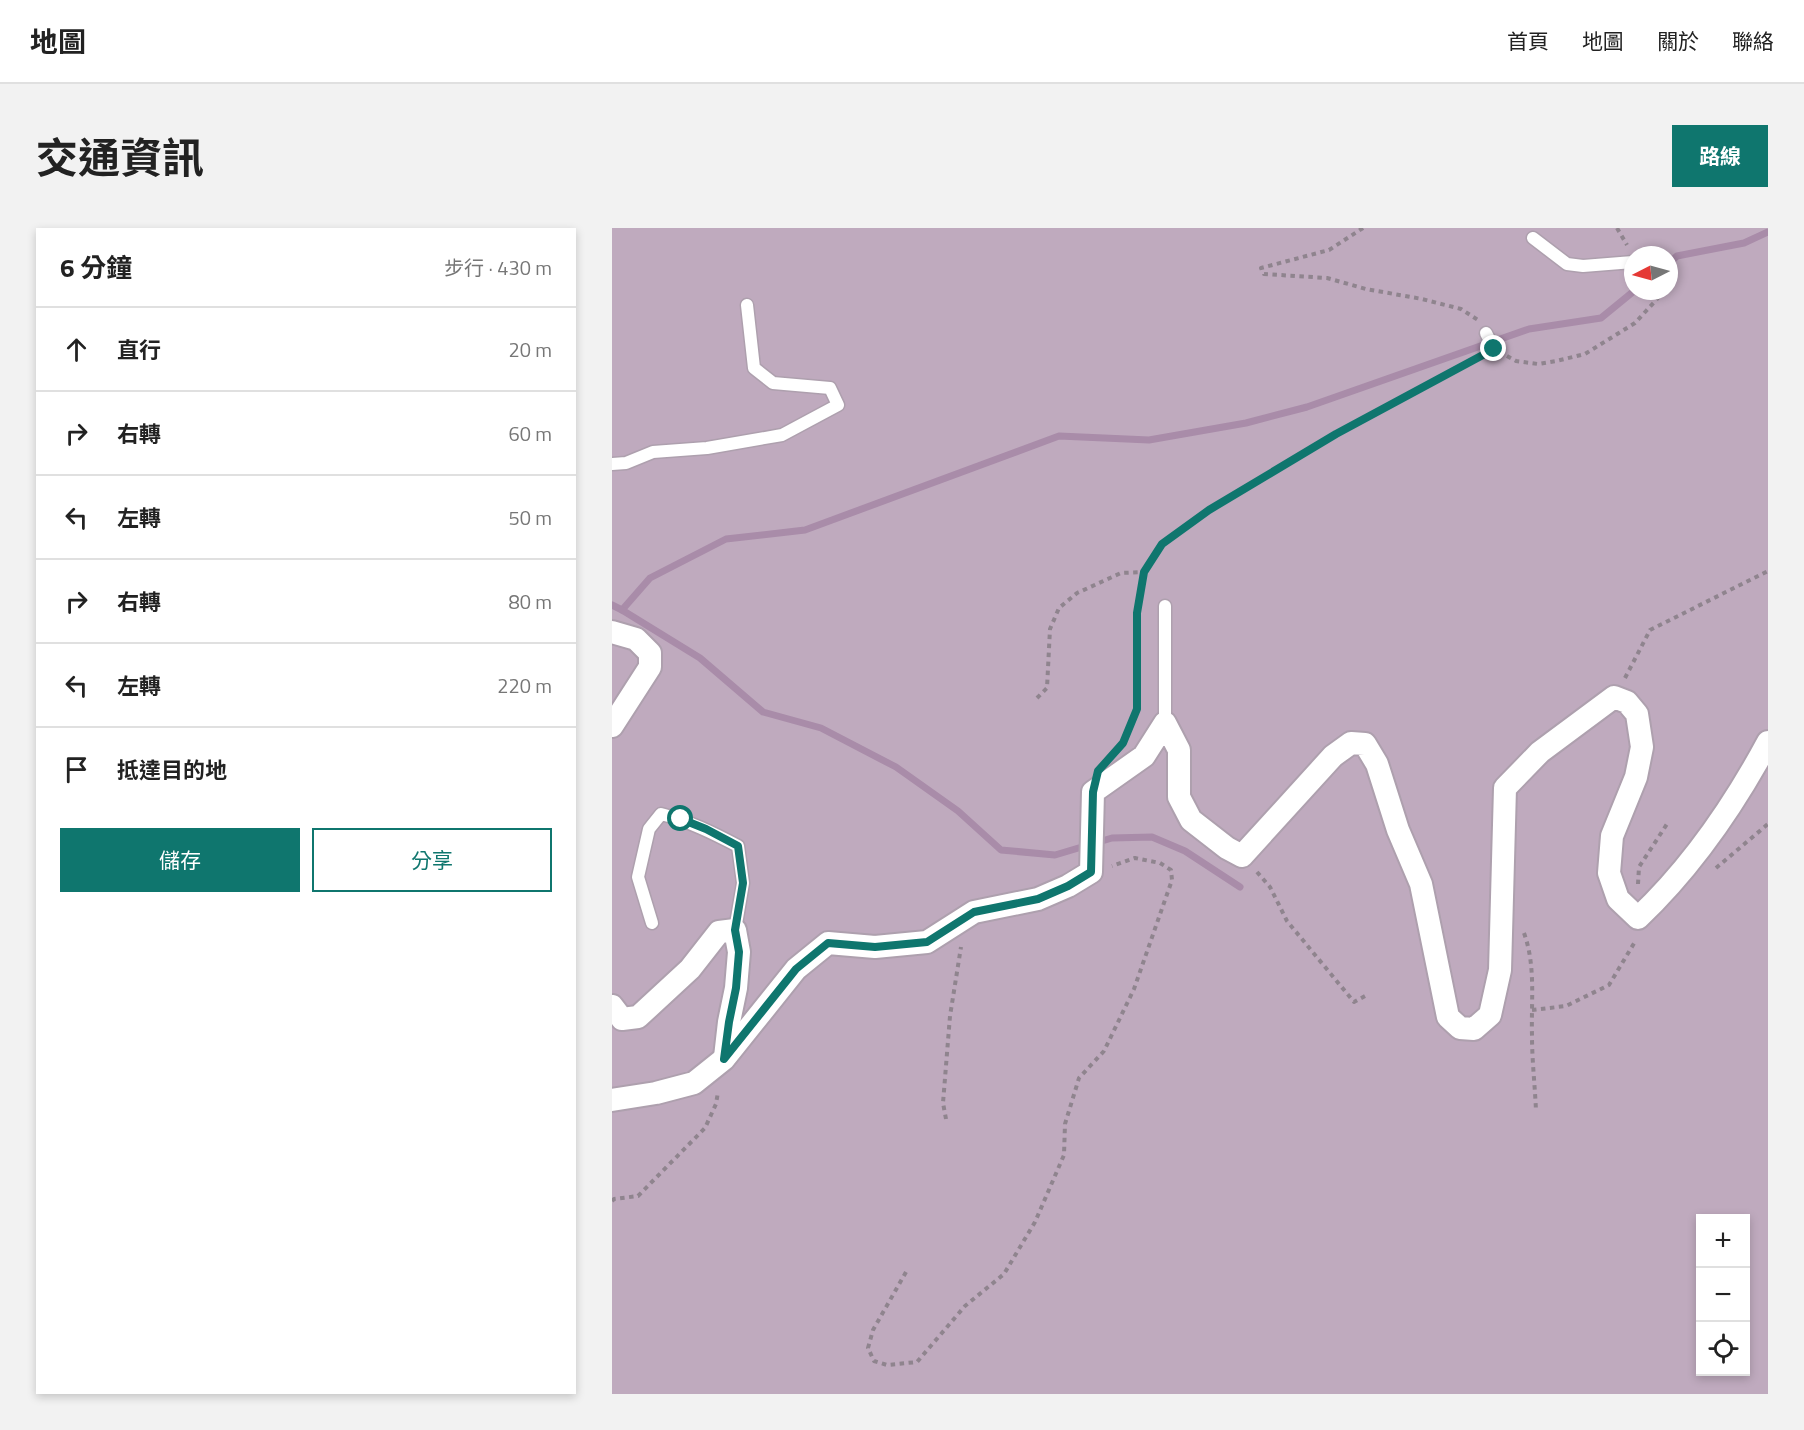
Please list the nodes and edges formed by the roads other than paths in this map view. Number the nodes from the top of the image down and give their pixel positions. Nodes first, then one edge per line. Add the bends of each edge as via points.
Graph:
1 (1533, 238) dead end
2 (1624, 263) edge
3 (747, 305) dead end
4 (1486, 333) road end
5 (1494, 349) road end
6 (612, 464) edge
7 (1165, 606) dead end
8 (612, 632) edge
9 (1165, 723) junction
10 (612, 726) edge
11 (1768, 742) edge
12 (652, 922) dead end
13 (735, 930) junction
14 (612, 1006) edge
15 (724, 1059) junction
16 (612, 1100) edge

1 - 2 lane via 1567,264
3 - 6 lane via 754,368 773,383 830,388 838,405 782,435 707,448 653,452
4 - 5 lane
7 - 9 lane
8 - 10 street via 636,639 650,653 650,667
9 - 11 street via 1179,750 1179,797 1191,820 1242,856 1333,756 1351,743 1365,744 1377,764 1398,830 1421,884 1448,1017 1460,1028 1474,1029 1490,1015 1500,970 1505,788 1540,752 1614,697 1627,702 1637,714 1642,747 1636,777 1612,836 1609,873 1618,900 1638,918 1706,842
9 - 15 street via 1144,756 1093,792 1091,872 1038,899 974,912 927,942 875,947 828,943 796,969
12 - 13 lane via 638,877 649,829 661,814 706,829 738,846 743,883
13 - 14 street via 719,932 690,969 638,1017 622,1019
13 - 15 street via 739,952 736,988
15 - 16 street via 694,1083

